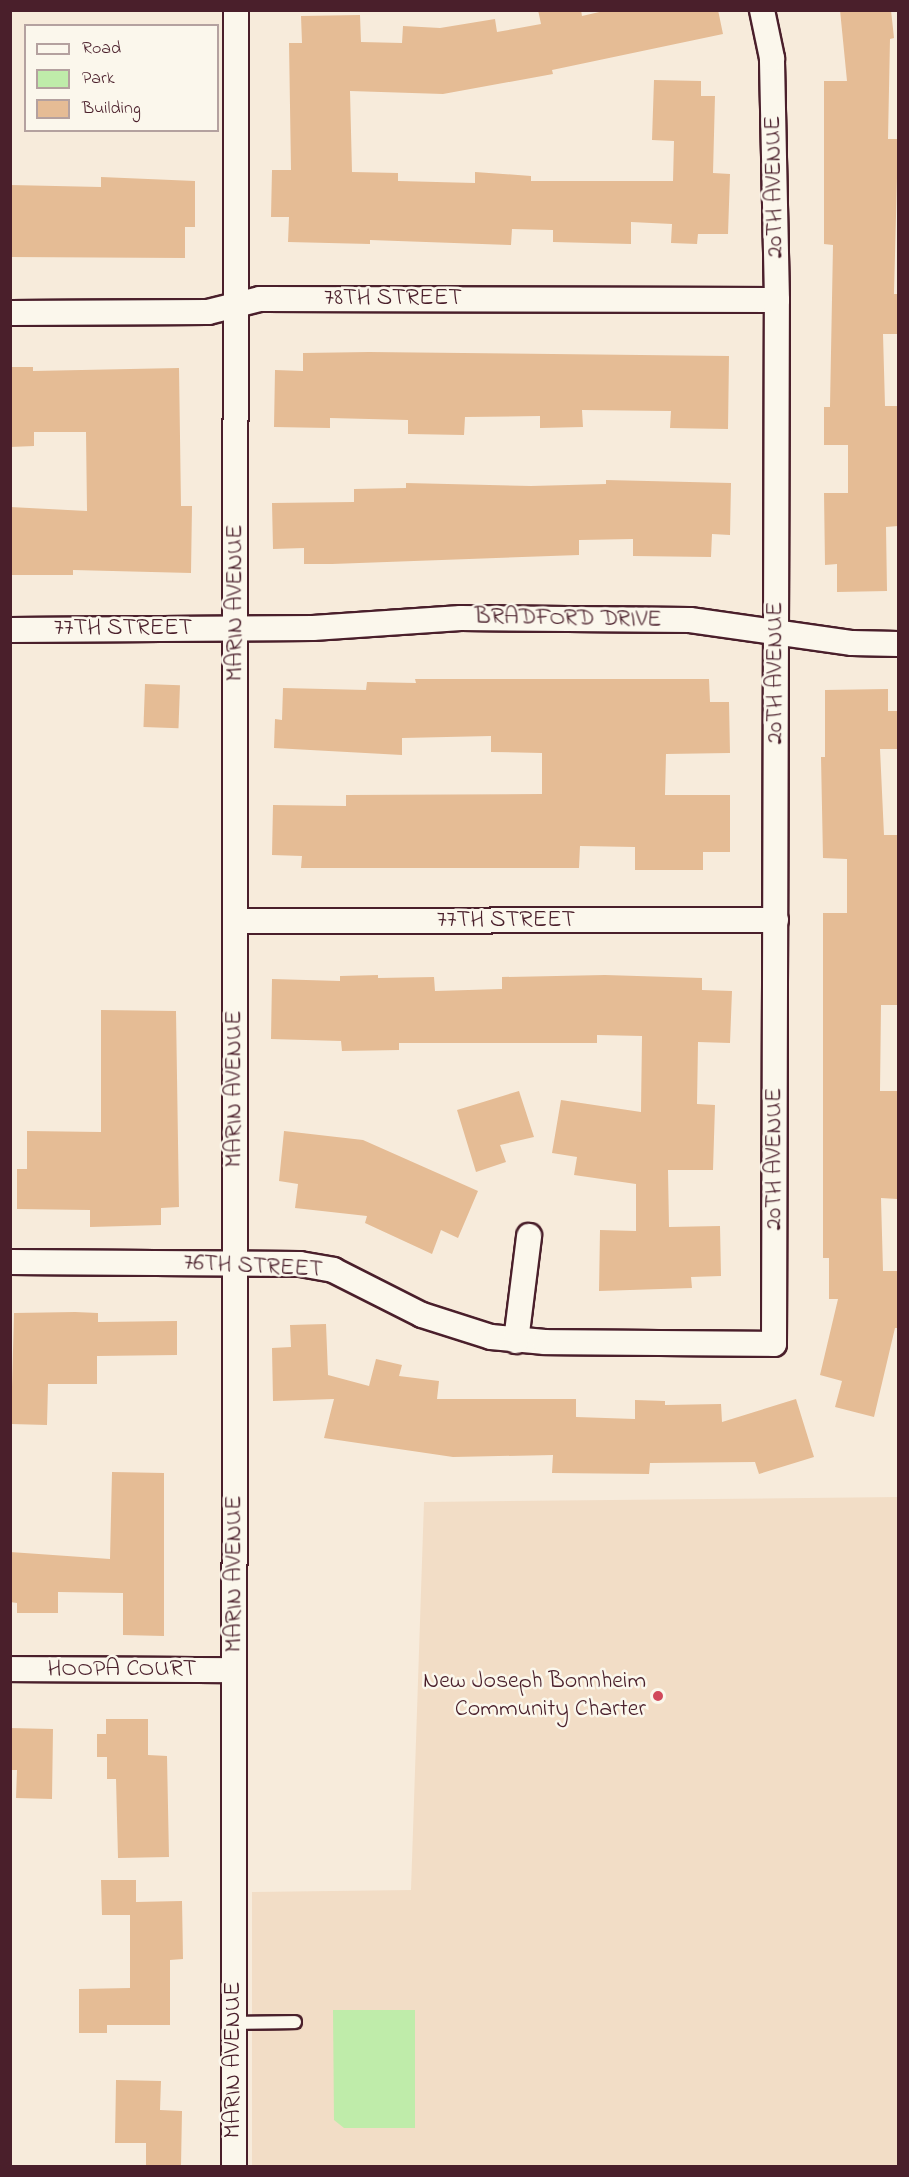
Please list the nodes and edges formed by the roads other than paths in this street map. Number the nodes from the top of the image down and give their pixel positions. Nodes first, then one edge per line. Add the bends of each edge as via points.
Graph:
1 (236, 10) edge
2 (762, 10) edge
3 (777, 300) junction
4 (236, 305) junction
5 (10, 313) edge
6 (236, 629) junction
7 (10, 630) edge
8 (776, 634) junction
9 (898, 644) edge
10 (776, 920) junction
11 (235, 921) junction
12 (529, 1236) dead end
13 (10, 1262) edge
14 (235, 1263) junction
15 (774, 1337) joint
16 (516, 1341) junction
17 (10, 1669) edge
18 (234, 1670) junction
19 (295, 2022) dead end
20 (234, 2023) junction
21 (234, 2166) edge

1 - 4 street, MARIN AVENUE
2 - 3 street, 20TH AVENUE via 772,58
3 - 4 street, 78TH STREET via 260,299
3 - 8 street, 20TH AVENUE
4 - 5 street, 78TH STREET via 208,312
4 - 6 street, MARIN AVENUE
6 - 7 street, 77TH STREET
6 - 8 street, BRADFORD DRIVE via 473,618 690,620
6 - 11 street, MARIN AVENUE
8 - 9 street, BRADFORD DRIVE
8 - 10 street, 20TH AVENUE
10 - 11 street, 77TH STREET
10 - 15 street, 20TH AVENUE
11 - 14 street, MARIN AVENUE
12 - 16 street
13 - 14 street, 76TH STREET
14 - 16 street, 76TH STREET via 300,1264 333,1270 422,1315 461,1329
14 - 18 street, MARIN AVENUE
15 - 16 street, 76TH STREET via 774,1344
17 - 18 street, HOOPA COURT
18 - 20 street, MARIN AVENUE
19 - 20 lane
20 - 21 street, MARIN AVENUE

